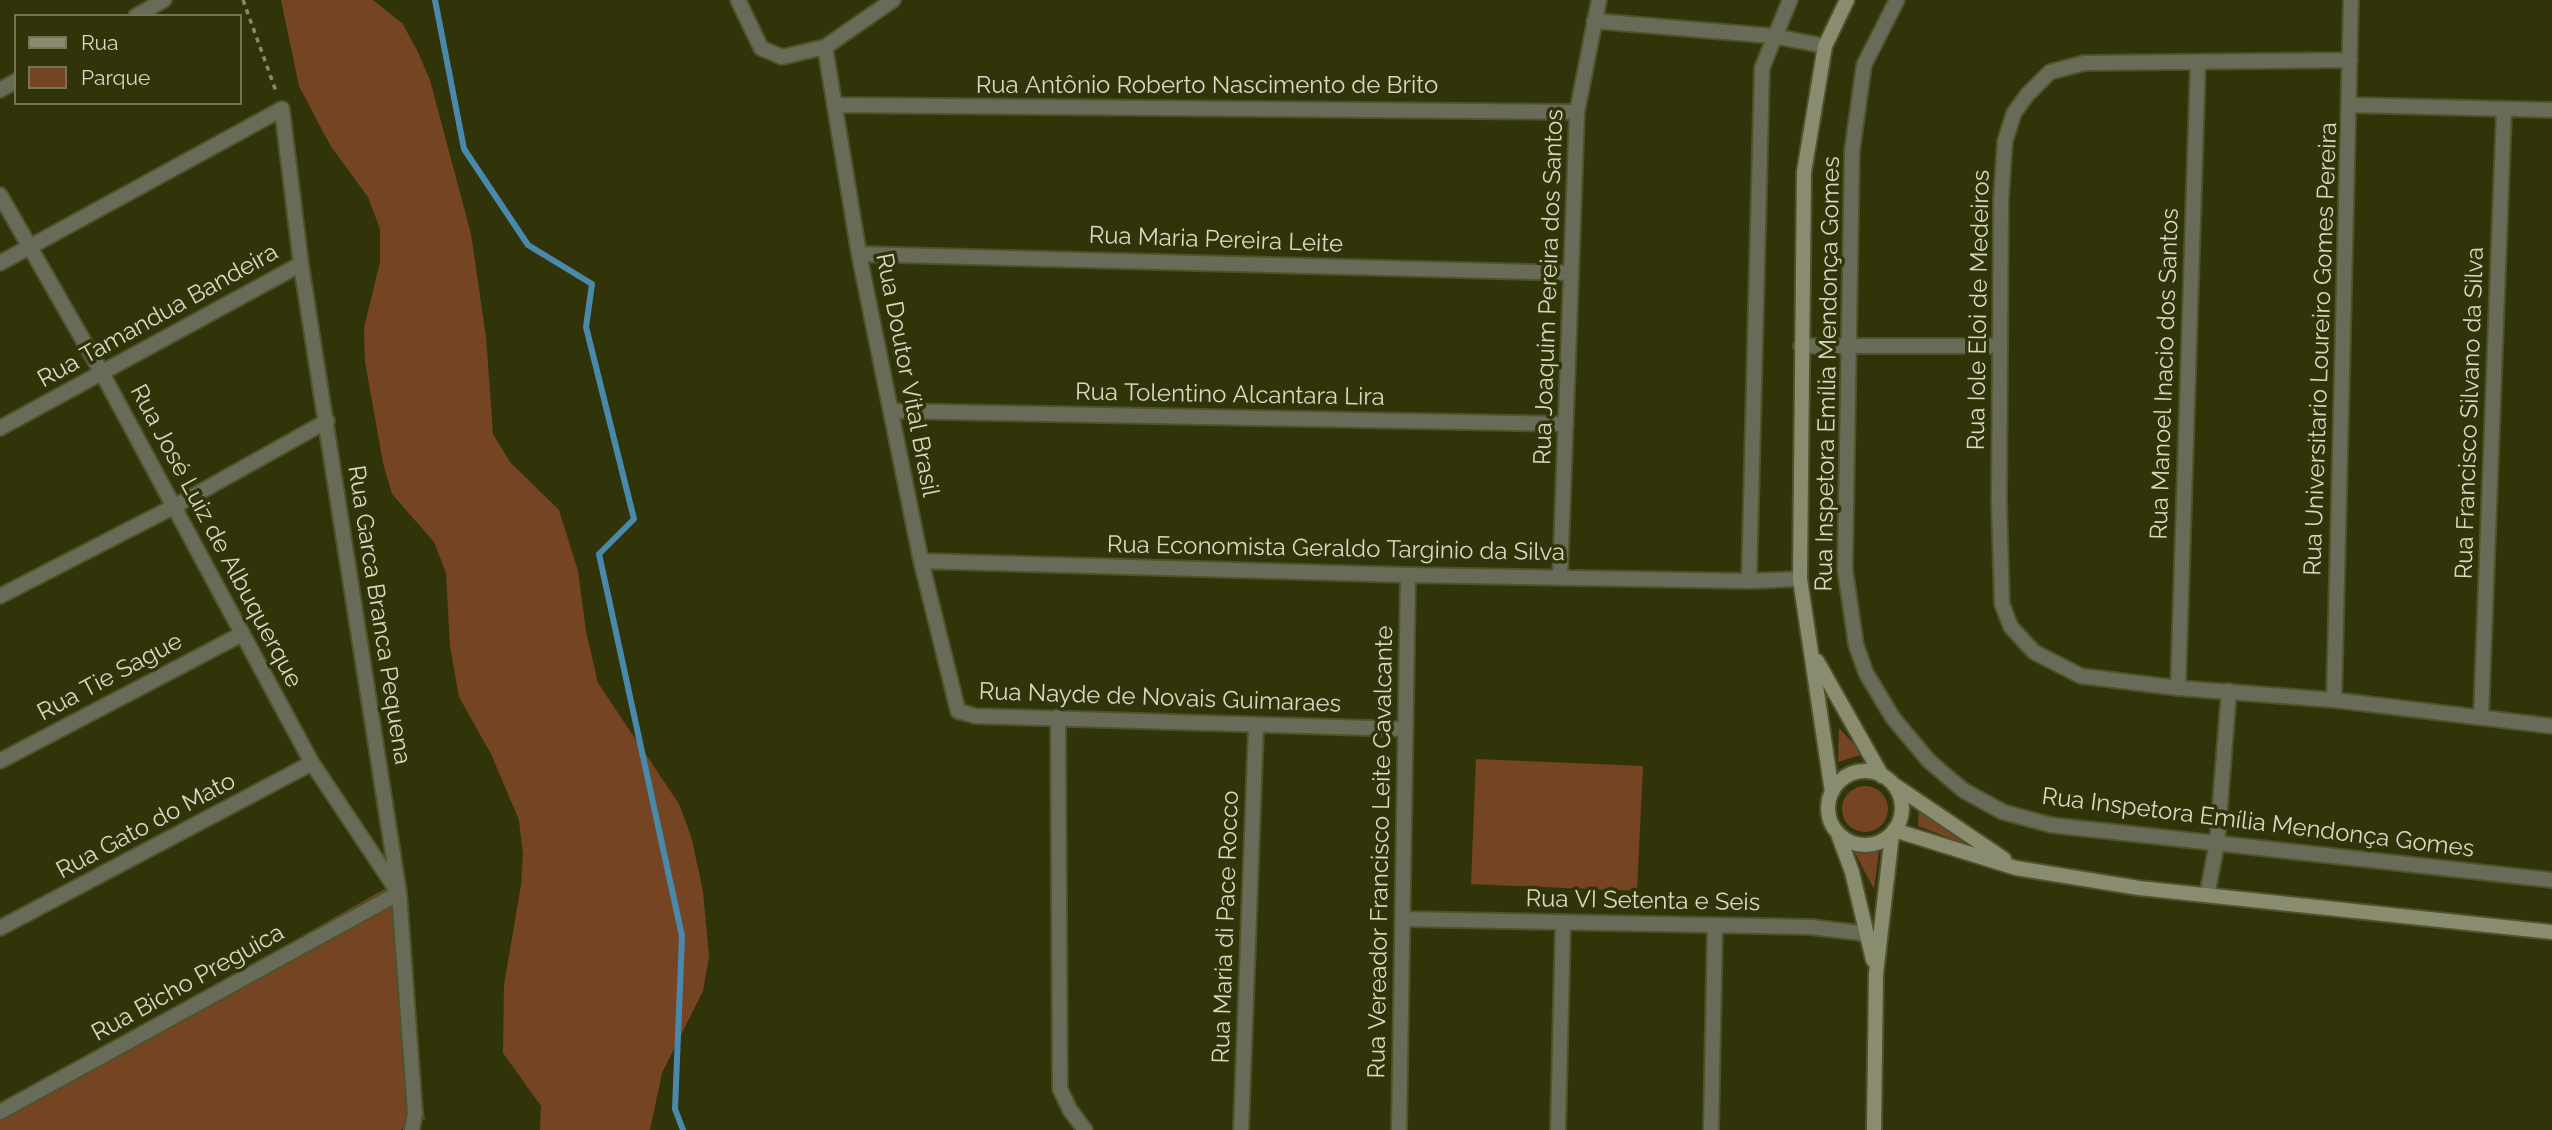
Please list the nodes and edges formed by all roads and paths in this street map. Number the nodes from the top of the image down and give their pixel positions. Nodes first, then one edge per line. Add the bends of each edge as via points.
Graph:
1 (164, 0) edge
2 (243, 0) edge
3 (738, 0) edge
4 (893, 0) edge
5 (1599, 0) edge
6 (1790, 0) edge
7 (1847, 0) edge
8 (1897, 0) edge
9 (2351, 0) edge
10 (139, 14) edge
11 (1594, 21) junction
12 (1773, 36) junction
13 (1825, 46) junction
14 (825, 47) junction
15 (2350, 60) junction
16 (2198, 62) junction
17 (2351, 104) junction
18 (836, 105) junction
19 (282, 109) junction
20 (2504, 110) junction
21 (2552, 110) edge
22 (1577, 111) junction
23 (0, 195) edge
24 (30, 247) junction
25 (859, 254) junction
26 (0, 263) edge
27 (301, 264) junction
28 (1571, 273) junction
29 (1801, 346) junction
30 (2000, 346) junction
31 (1847, 348) junction
32 (102, 373) junction
33 (893, 411) junction
34 (327, 421) junction
35 (1566, 424) junction
36 (0, 428) edge
37 (175, 506) junction
38 (921, 561) junction
39 (1408, 575) junction
40 (1560, 578) junction
41 (1800, 579) junction
42 (1749, 581) junction
43 (0, 596) edge
44 (242, 634) junction
45 (1813, 653) junction
46 (2178, 688) junction
47 (2229, 691) junction
48 (2334, 700) junction
49 (958, 711) joint
50 (1058, 717) junction
51 (2482, 719) junction
52 (1256, 726) junction
53 (2552, 726) edge
54 (1403, 729) junction
55 (0, 761) edge
56 (312, 763) junction
57 (1886, 779) junction
58 (1832, 792) junction
59 (1893, 832) junction
60 (1838, 834) junction
61 (2217, 843) junction
62 (2016, 868) junction
63 (2552, 880) edge
64 (399, 893) junction
65 (2207, 895) junction
66 (1403, 919) junction
67 (1563, 922) junction
68 (1715, 926) junction
69 (0, 928) edge
70 (2552, 932) edge
71 (1873, 941) junction
72 (0, 1112) edge
73 (412, 1130) edge
74 (1086, 1130) edge
75 (1241, 1130) edge
76 (1399, 1130) edge
77 (1558, 1130) edge
78 (1711, 1130) edge
79 (1874, 1130) edge

1 - 10 street
2 - 19 path
3 - 14 street via 761,48 782,57
4 - 14 street
5 - 11 street, Rua Joaquim Pereira dos Santos
6 - 12 street
7 - 13 main road, Rua Inspetora Emília Mendonça Gomes
8 - 31 street, Rua Inspetora Emília Mendonça Gomes via 1864,65 1852,151
9 - 15 street, Rua Universitario Loureiro Gomes Pereira
11 - 12 street
11 - 22 street, Rua Joaquim Pereira dos Santos
12 - 13 street
12 - 42 street via 1762,68
13 - 29 main road, Rua Inspetora Emília Mendonça Gomes via 1804,172
14 - 18 street, Rua Doutor Vital Brasil
15 - 16 street, Rua Iole Eloi de Medeiros
15 - 17 street, Rua Universitario Loureiro Gomes Pereira
16 - 30 street, Rua Iole Eloi de Medeiros via 2084,63 2050,72 2014,113 2005,141
16 - 46 street, Rua Manoel Inacio dos Santos
17 - 20 street
17 - 48 street, Rua Universitario Loureiro Gomes Pereira
18 - 22 street, Rua Antônio Roberto Nascimento de Brito
18 - 25 street, Rua Doutor Vital Brasil
19 - 24 street
19 - 27 street, Rua Garca Branca Pequena
20 - 21 street
20 - 51 street, Rua Francisco Silvano da Silva
22 - 28 street, Rua Joaquim Pereira dos Santos
23 - 24 street, Rua José Luiz de Albuquerque
24 - 26 street
24 - 32 street, Rua José Luiz de Albuquerque
25 - 28 street, Rua Maria Pereira Leite
25 - 33 street, Rua Doutor Vital Brasil
27 - 32 street, Rua Tamandua Bandeira
27 - 34 street, Rua Garca Branca Pequena
28 - 35 street, Rua Joaquim Pereira dos Santos
29 - 31 street
29 - 41 main road, Rua Inspetora Emília Mendonça Gomes
30 - 31 street
30 - 46 street, Rua Iole Eloi de Medeiros via 2002,604 2011,627 2034,652 2081,676
31 - 61 street, Rua Inspetora Emília Mendonça Gomes via 1845,569 1850,615 1866,673 1893,718 1946,776 2003,812 2051,825
32 - 36 street, Rua Tamandua Bandeira
32 - 37 street, Rua José Luiz de Albuquerque
33 - 35 street, Rua Tolentino Alcantara Lira
33 - 38 street, Rua Doutor Vital Brasil
34 - 37 street
34 - 64 street, Rua Garca Branca Pequena
35 - 40 street, Rua Joaquim Pereira dos Santos
37 - 43 street
37 - 44 street, Rua José Luiz de Albuquerque
38 - 39 street, Rua Economista Geraldo Targinio da Silva
38 - 49 street, Rua Doutor Vital Brasil
39 - 40 street, Rua Economista Geraldo Targinio da Silva
39 - 54 street, Rua Vereador Francisco Leite Cavalcante
40 - 42 street, Rua Economista Geraldo Targinio da Silva
41 - 42 street, Rua Inspetora Emília Mendonça Gomes
41 - 45 main road, Rua Inspetora Emília Mendonça Gomes
44 - 55 street, Rua Tie Sague
44 - 56 street, Rua José Luiz de Albuquerque
45 - 57 main road, Rua Inspetora Emília Mendonça Gomes
45 - 58 main road, Rua Inspetora Emília Mendonça Gomes
46 - 47 street, Rua Iole Eloi de Medeiros
47 - 48 street, Rua Iole Eloi de Medeiros
47 - 61 street
48 - 51 street, Rua Iole Eloi de Medeiros
49 - 50 street, Rua Nayde de Novais Guimaraes via 975,716
50 - 52 street, Rua Nayde de Novais Guimaraes
50 - 74 street via 1060,1089
51 - 53 street, Rua Iole Eloi de Medeiros
52 - 54 street, Rua Nayde de Novais Guimaraes
52 - 75 street, Rua Maria di Pace Rocco
54 - 66 street, Rua Vereador Francisco Leite Cavalcante
56 - 64 street, Rua José Luiz de Albuquerque
56 - 69 street, Rua Gato do Mato
57 - 58 main road via 1873,772 1853,774
57 - 59 main road via 1899,794 1902,809
57 - 62 main road, Rua Inspetora Emília Mendonça Gomes
58 - 60 main road via 1828,814
59 - 60 main road via 1865,845
59 - 62 main road, Rua Inspetora Emília Mendonça Gomes
59 - 71 main road
60 - 71 main road
61 - 63 street, Rua Inspetora Emília Mendonça Gomes
61 - 65 street
62 - 65 main road, Rua Inspetora Emília Mendonça Gomes
64 - 72 street, Rua Bicho Preguica
64 - 73 street, Rua Garca Branca Pequena via 415,1113
65 - 70 main road, Rua Inspetora Emília Mendonça Gomes
66 - 67 street, Rua VI Setenta e Seis
66 - 76 street, Rua Vereador Francisco Leite Cavalcante
67 - 68 street, Rua VI Setenta e Seis
67 - 77 street
68 - 71 street, Rua VI Setenta e Seis via 1811,927 1852,932
68 - 78 street
71 - 79 main road

